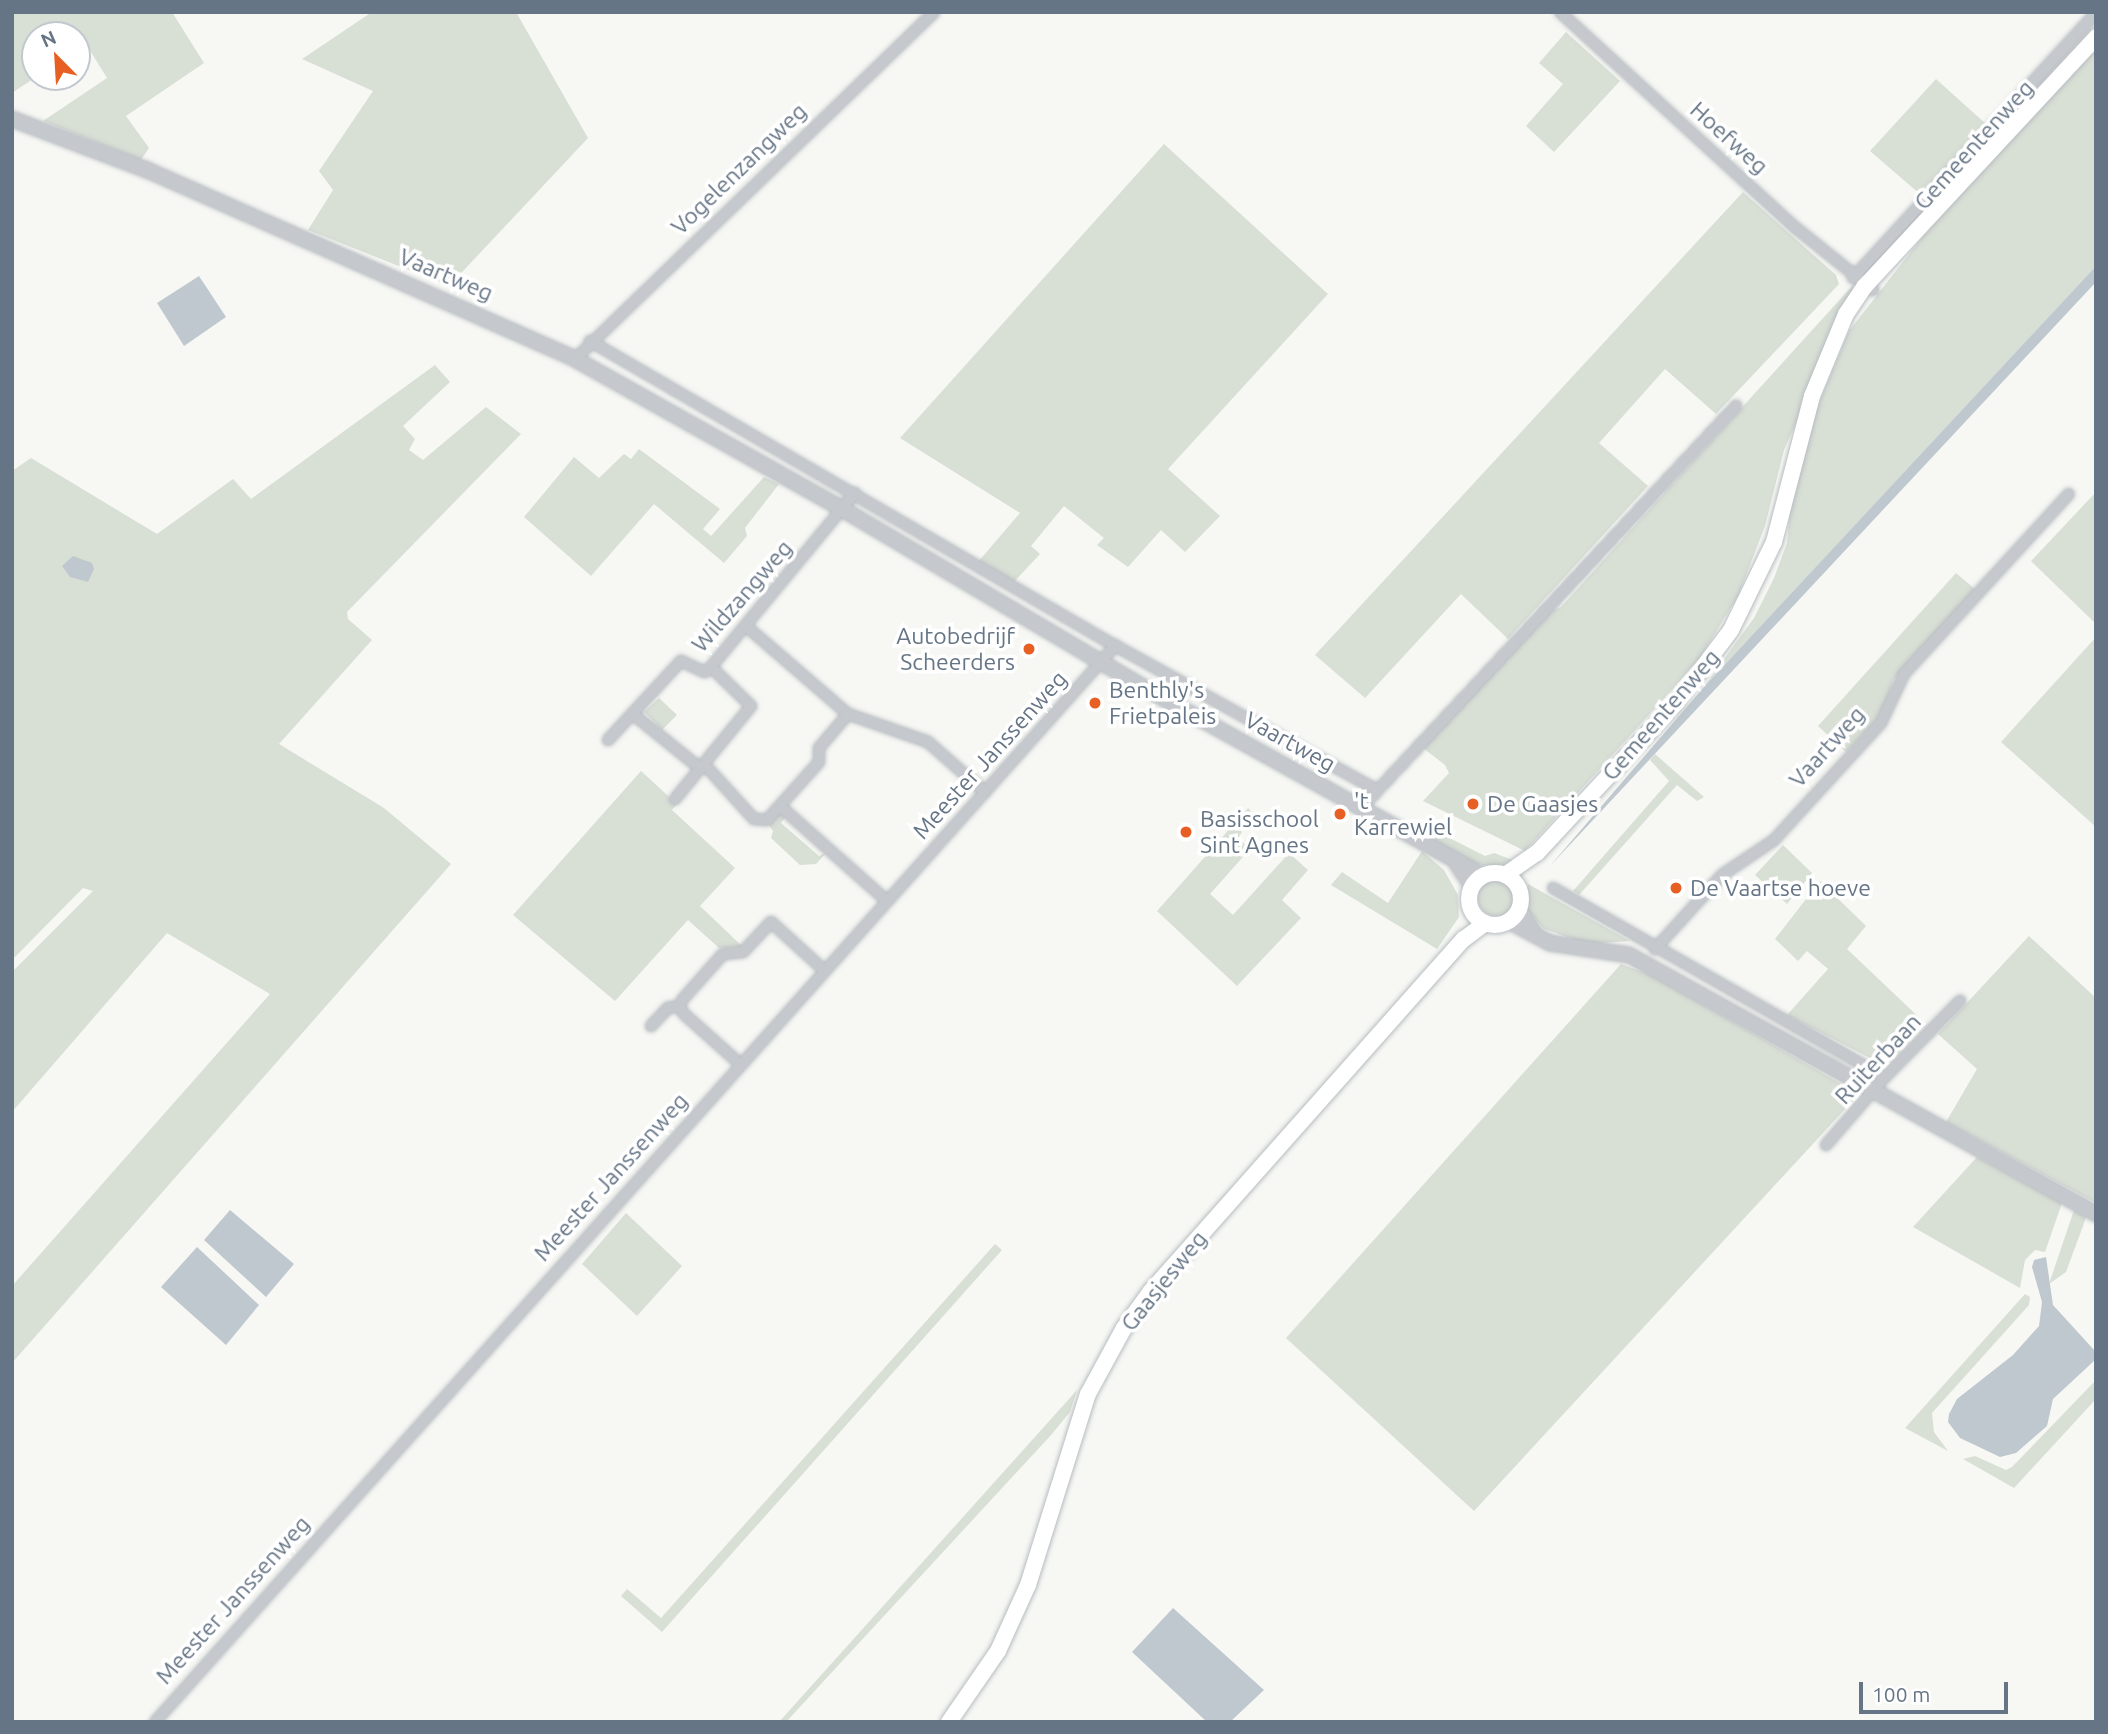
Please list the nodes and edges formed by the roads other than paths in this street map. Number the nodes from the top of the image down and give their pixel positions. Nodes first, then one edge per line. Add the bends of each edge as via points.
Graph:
1 (934, 12) edge
2 (1560, 12) edge
3 (2096, 13) edge
4 (2096, 37) edge
5 (12, 119) edge
6 (1864, 285) junction
7 (590, 341) junction
8 (575, 359) junction
9 (1736, 406) dead end
10 (855, 493) junction
11 (2069, 494) dead end
12 (844, 510) junction
13 (746, 626) junction
14 (1116, 645) junction
15 (1102, 662) junction
16 (711, 667) junction
17 (633, 714) junction
18 (848, 714) junction
19 (608, 740) dead end
20 (703, 767) junction
21 (1377, 790) junction
22 (985, 792) junction
23 (675, 799) dead end
24 (780, 806) junction
25 (1363, 806) junction
26 (1537, 853) junction
27 (1505, 875) junction
28 (1478, 881) junction
29 (1518, 887) junction
30 (1553, 888) dead end
31 (887, 901) junction
32 (1514, 915) junction
33 (1479, 918) junction
34 (1657, 950) junction
35 (1650, 967) junction
36 (824, 970) junction
37 (1960, 1001) dead end
38 (678, 1006) junction
39 (651, 1026) dead end
40 (740, 1064) junction
41 (1885, 1077) junction
42 (1873, 1091) junction
43 (1826, 1145) dead end
44 (2096, 1214) edge
45 (155, 1722) edge
46 (949, 1722) edge

1 - 7 street, Vogelenzangweg
2 - 6 street, Hoefweg
3 - 6 street, Gemeentenweg
4 - 6 main road, Gemeentenweg
5 - 8 street, Vaartweg via 147,170
6 - 26 main road, Gemeentenweg via 1812,397 1774,542 1731,630 1682,695
7 - 8 street, Vogelenzangweg
7 - 10 street, Vaartweg
8 - 12 street, Vaartweg
9 - 21 street
10 - 12 street
10 - 14 street, Vaartweg
11 - 34 street, Vaartweg via 1904,674 1881,723 1774,839 1721,875
12 - 13 street, Wildzangweg
12 - 15 street, Vaartweg
13 - 16 street, Wildzangweg
13 - 18 street
14 - 15 street
14 - 21 street, Vaartweg
15 - 22 street, Meester Janssenweg
15 - 25 street, Vaartweg
16 - 17 street, Wildzangweg via 705,672 681,662
16 - 20 street via 751,706
17 - 19 street, Wildzangweg
17 - 20 street
18 - 22 street via 928,742
18 - 24 street via 819,748 820,762
20 - 23 street
20 - 24 street via 734,792 736,802 762,821
21 - 25 street
22 - 31 street, Meester Janssenweg
24 - 31 street
25 - 28 street, Vaartweg
26 - 27 main road, Gemeentenweg
26 - 29 main road, Gemeentenweg
27 - 28 main road
27 - 29 main road
28 - 33 main road via 1469,900
29 - 32 main road
30 - 34 street
31 - 36 street, Meester Janssenweg
32 - 33 main road
32 - 35 street via 1535,934 1569,948 1612,950
33 - 46 main road, Gaasjesweg via 1151,1291 1124,1328 1088,1394 1028,1585 998,1651
34 - 35 street, Vaartweg
34 - 41 street
35 - 42 street
36 - 38 street via 771,922 743,952 723,954
36 - 40 street, Meester Janssenweg
37 - 41 street, Ruiterbaan
38 - 39 street via 668,1008
38 - 40 street
40 - 45 street, Meester Janssenweg
41 - 42 street, Ruiterbaan
42 - 43 street, Ruiterbaan
42 - 44 street

